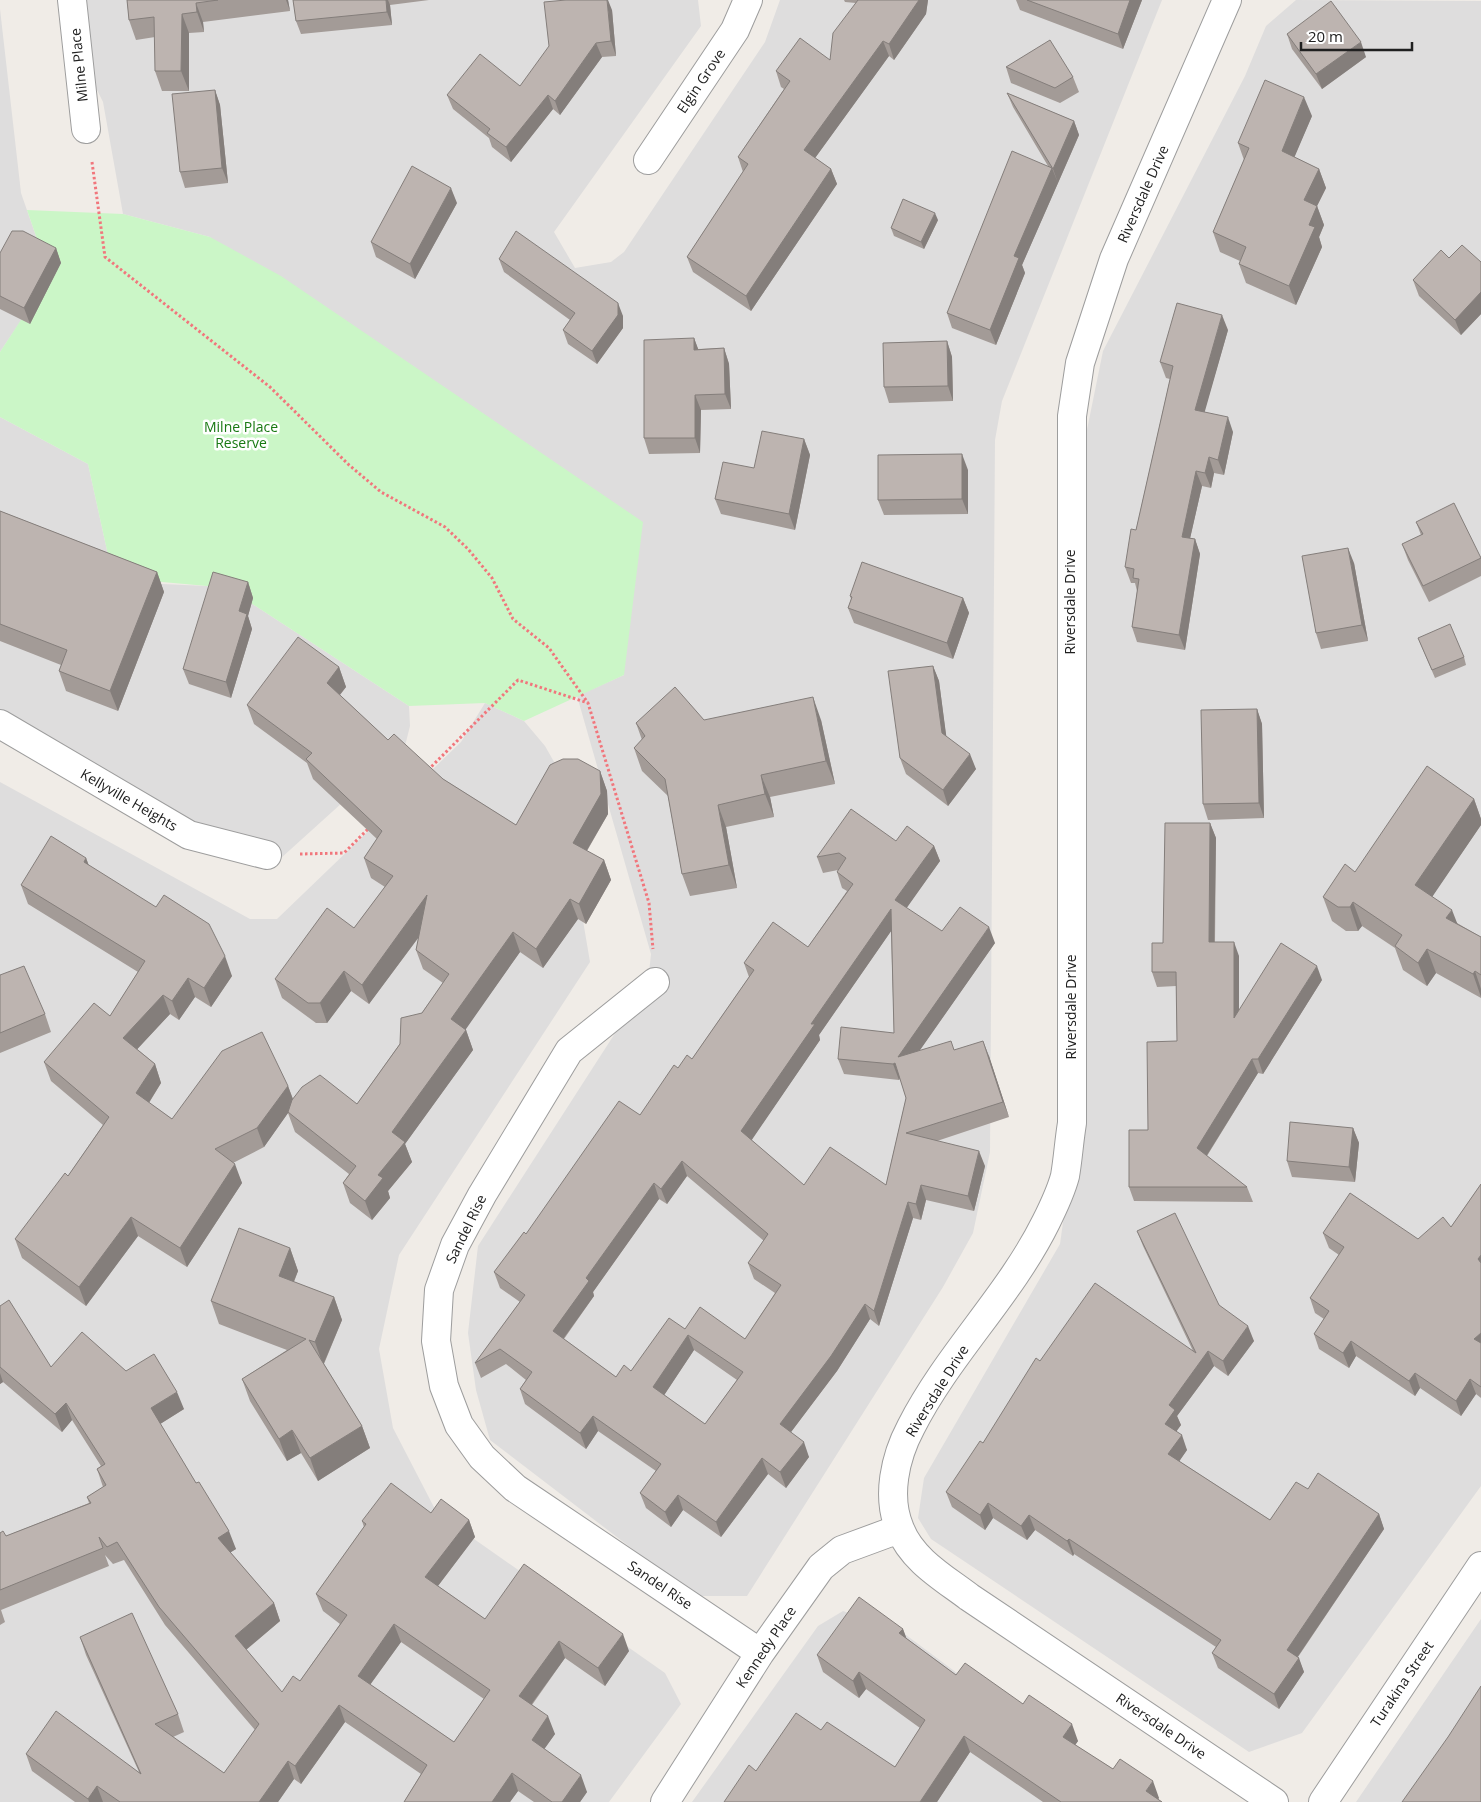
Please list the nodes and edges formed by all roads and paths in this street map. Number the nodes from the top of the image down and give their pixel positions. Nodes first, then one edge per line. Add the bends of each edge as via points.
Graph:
1 (72, 0) edge
2 (748, 0) edge
3 (1227, 0) edge
4 (86, 129) joint
5 (648, 160) dead end
6 (588, 703) junction
7 (0, 724) edge
8 (420, 777) edge
9 (372, 826) edge
10 (267, 855) joint
11 (655, 982) joint
12 (899, 1529) junction
13 (1481, 1566) edge
14 (760, 1652) junction
15 (664, 1802) edge
16 (1274, 1802) edge
17 (1323, 1802) edge

1 - 4 street, Milne Place
2 - 5 street, Elgin Grove via 735,30
3 - 12 street, Riversdale Drive via 1114,259 1080,363 1072,416 1072,1124 1064,1178 1046,1222 1016,1272 910,1427 897,1464 892,1497
4 - 6 path via 105,257 270,387 349,466 380,492 445,528 468,548 492,578 513,619 549,648
6 - 8 path via 518,680
6 - 11 path via 649,903
7 - 10 street, Kellyville Heights via 189,835
9 - 10 path via 344,853
11 - 14 street, Sandel Rise via 569,1051 482,1195 456,1245 440,1290 436,1341 444,1386 459,1425 482,1457 515,1488
12 - 14 street, Kennedy Place via 842,1550 821,1567
12 - 16 street, Riversdale Drive via 929,1567 969,1597
13 - 17 street, Turakina Street
14 - 15 street, Kennedy Place

